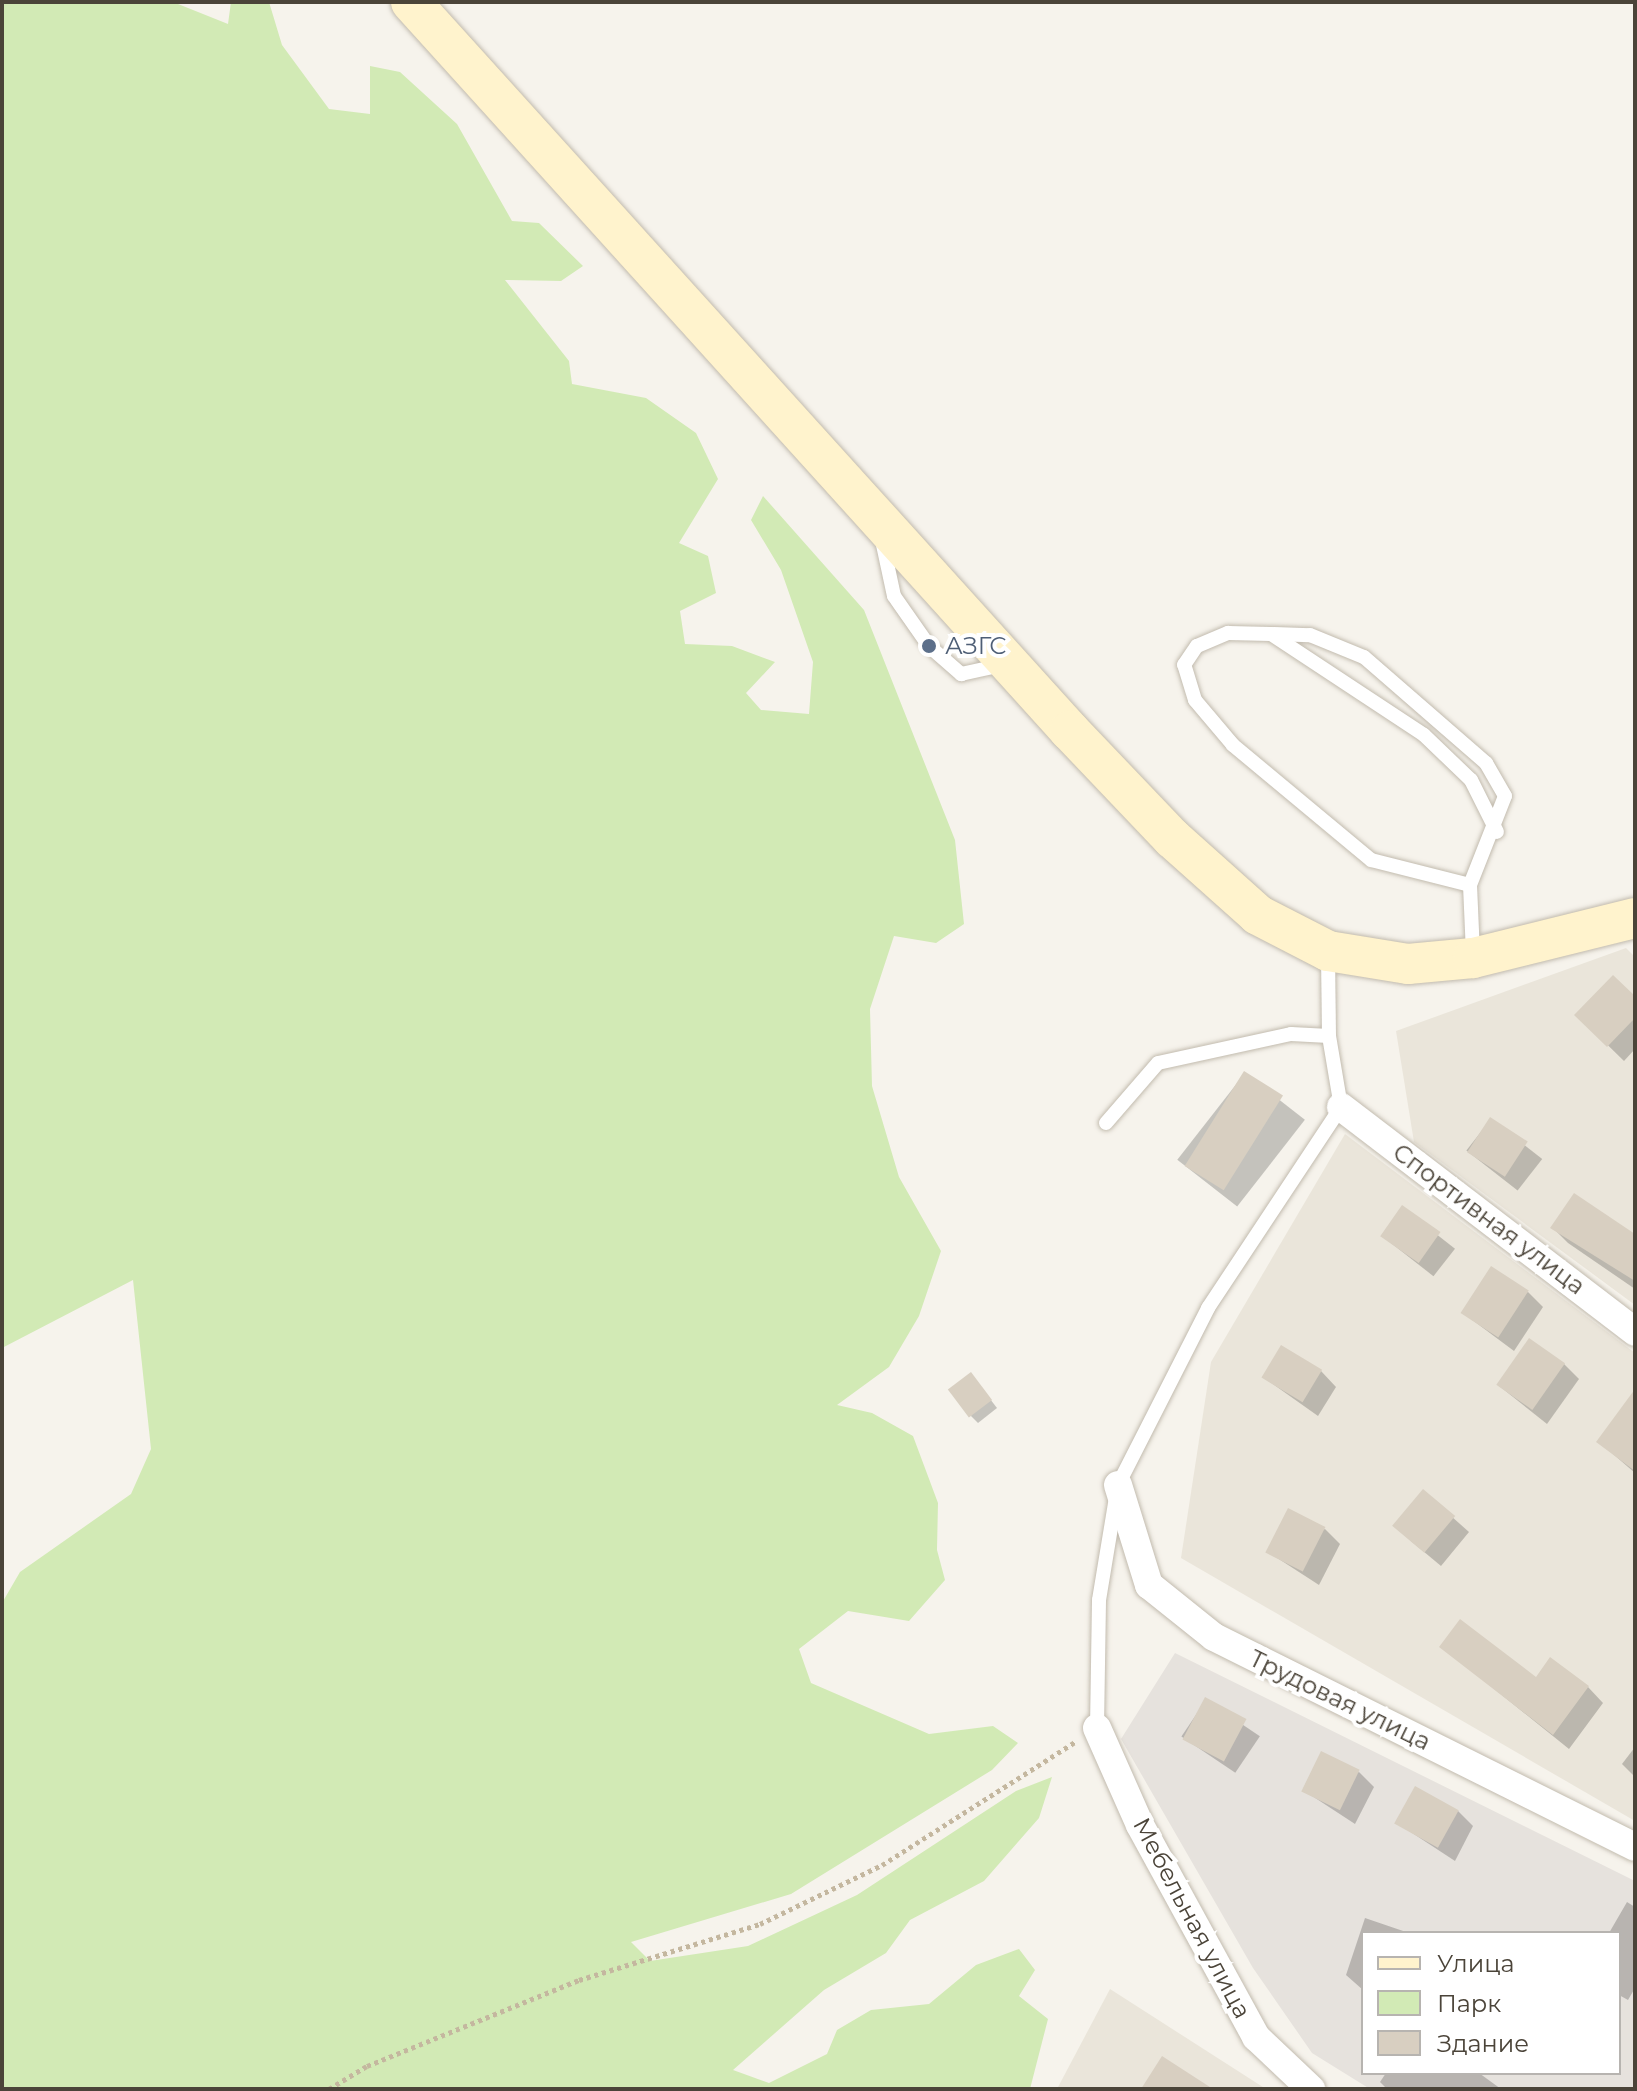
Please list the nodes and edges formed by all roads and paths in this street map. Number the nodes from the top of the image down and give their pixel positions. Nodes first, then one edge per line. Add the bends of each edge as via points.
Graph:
1 (411, 2) edge
2 (1271, 634) junction
3 (1497, 832) junction
4 (1470, 885) junction
5 (1635, 918) edge
6 (1328, 951) junction
7 (1473, 958) junction
8 (1329, 1036) junction
9 (1341, 1107) junction
10 (1106, 1123) dead end
11 (1635, 1332) edge
12 (1118, 1485) junction
13 (1097, 1728) junction
14 (1635, 1847) edge
15 (329, 2089) edge
16 (1311, 2089) edge

1 - 6 main road via 1172,838 1258,915
2 - 3 lane via 1424,735 1471,780
2 - 3 lane via 1310,635 1364,657 1423,705 1486,763 1505,796
2 - 4 lane via 1228,633 1197,646 1184,665 1195,700 1233,745 1371,860
3 - 4 lane
4 - 7 lane
5 - 7 main road
6 - 7 main road via 1408,964
6 - 8 lane
8 - 9 lane
8 - 10 lane via 1291,1034 1158,1063
9 - 11 street, Спортивная улица
9 - 12 lane via 1208,1308
12 - 13 lane via 1099,1600
12 - 14 street, Трудовая улица via 1149,1585 1214,1637
13 - 15 path via 882,1865 760,1924 579,1980
13 - 16 street, Мебельная улица via 1140,1825 1256,2037

